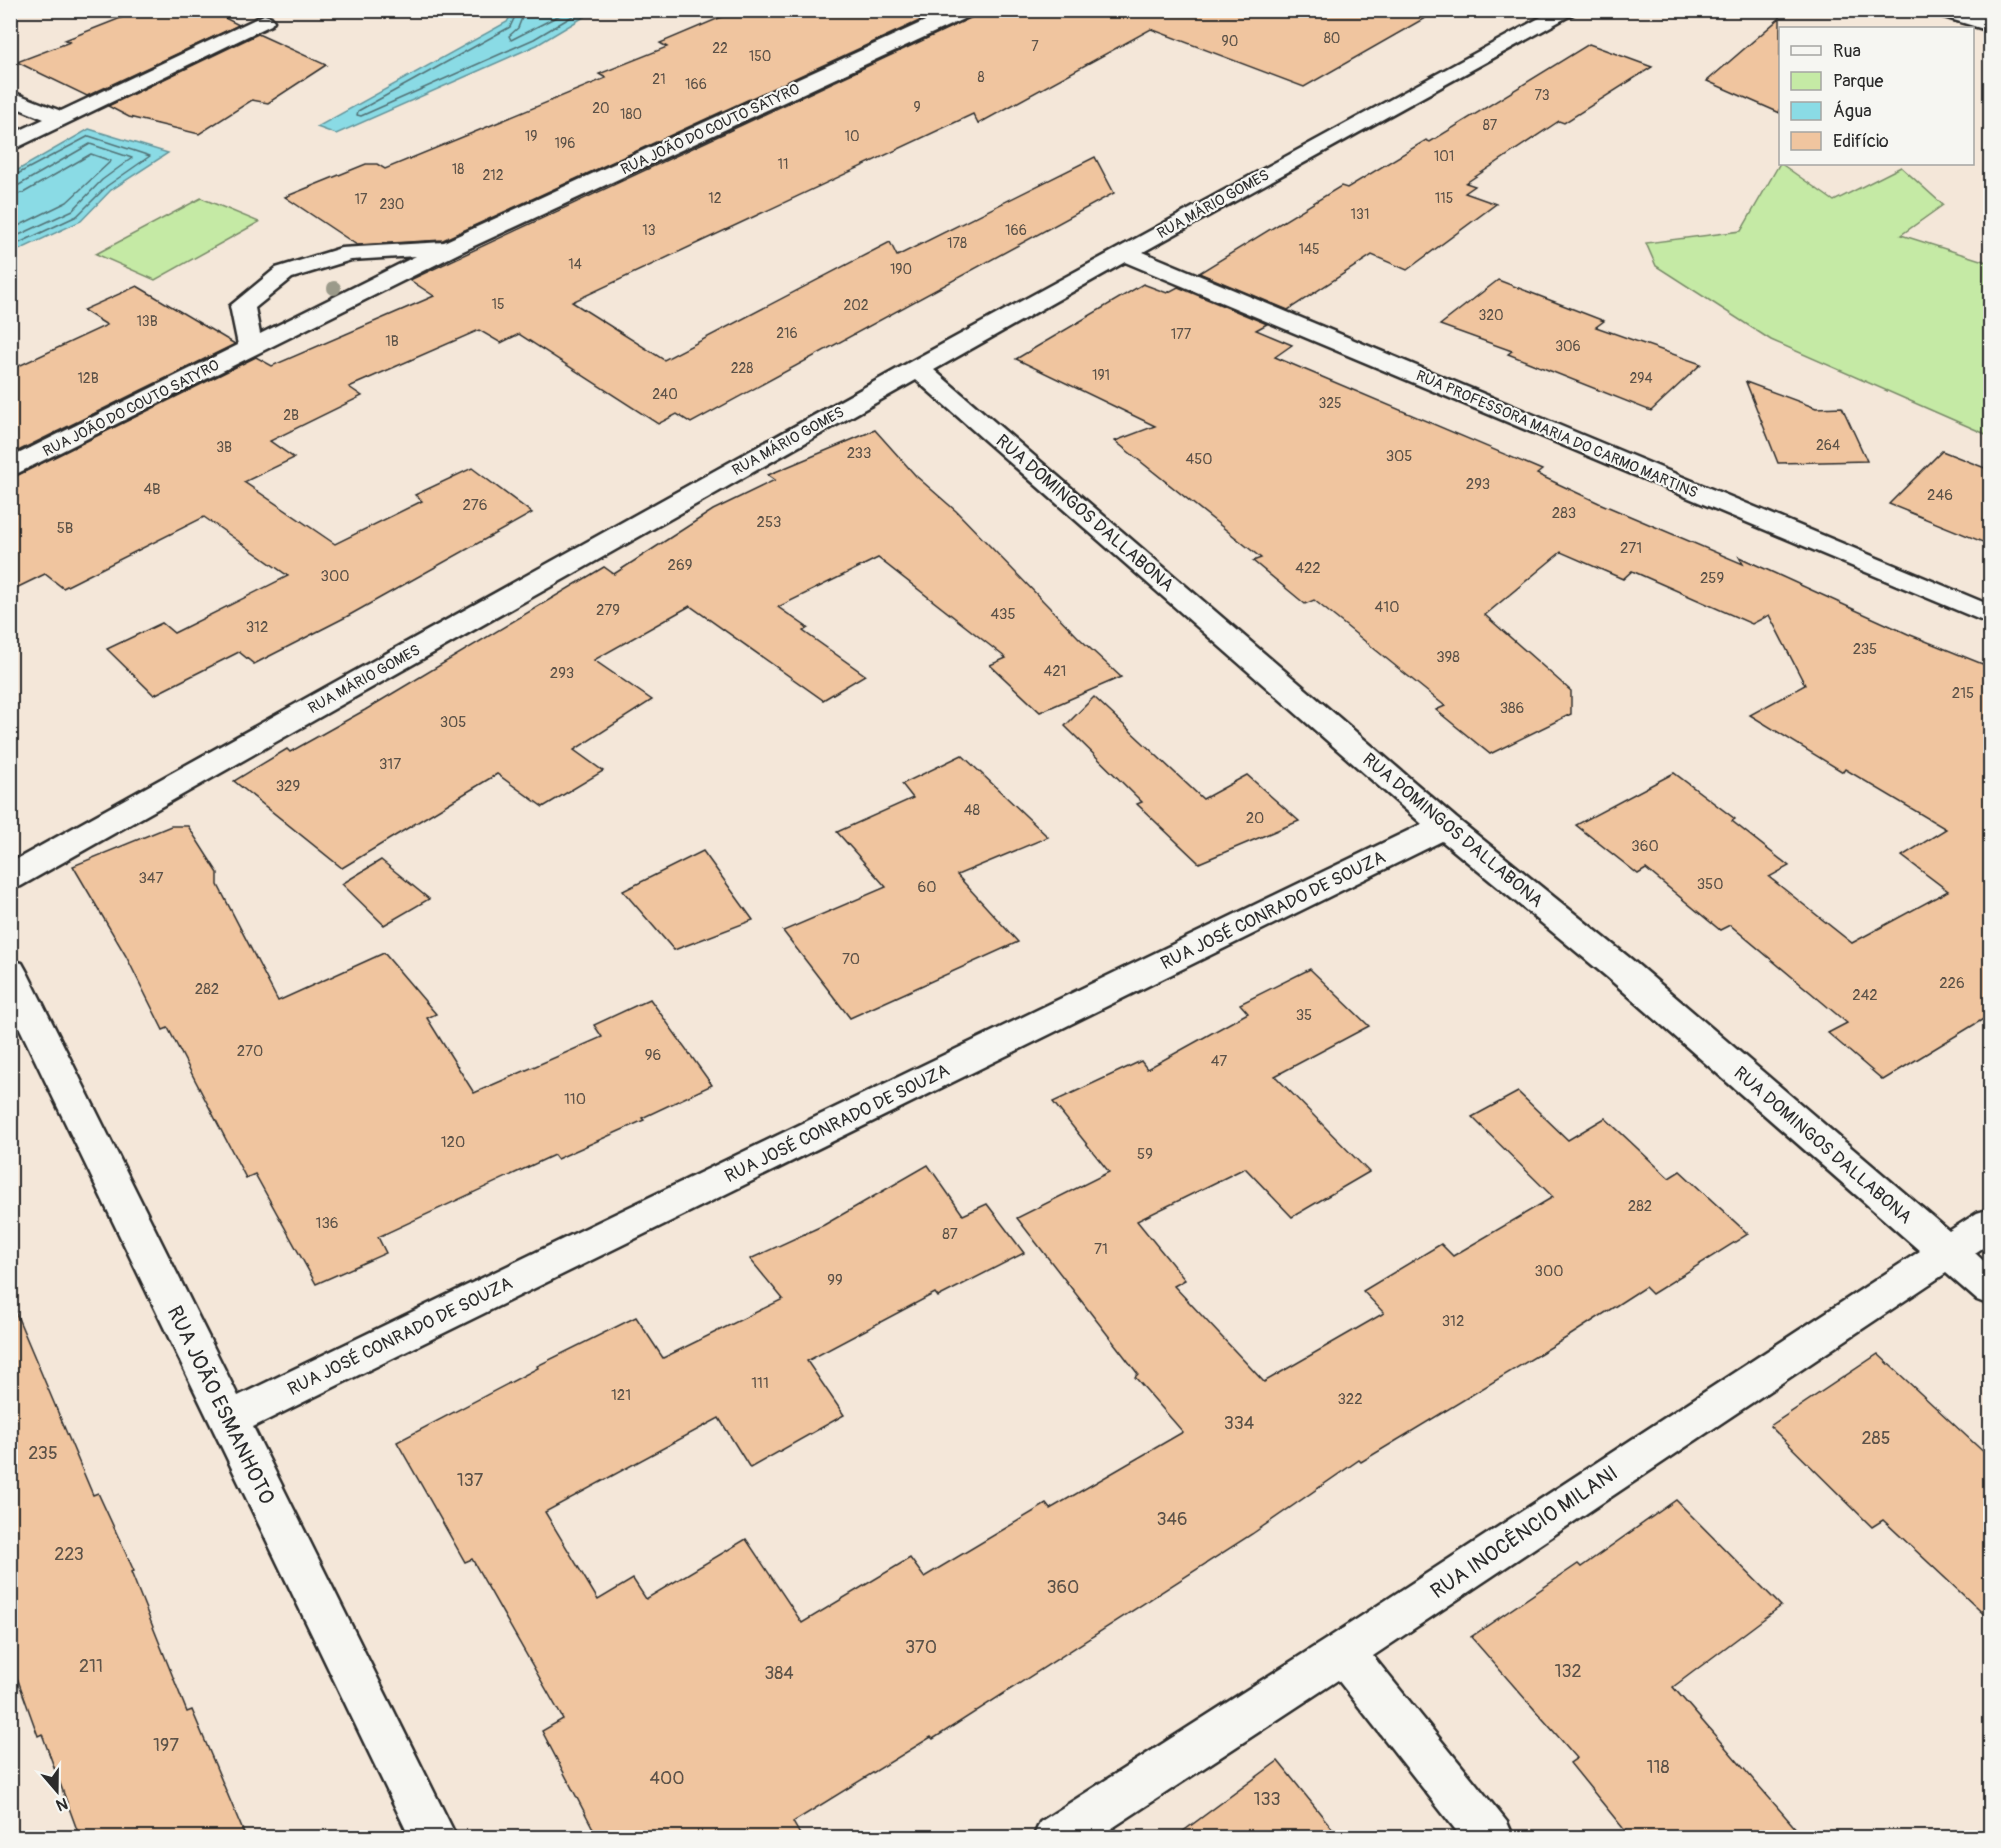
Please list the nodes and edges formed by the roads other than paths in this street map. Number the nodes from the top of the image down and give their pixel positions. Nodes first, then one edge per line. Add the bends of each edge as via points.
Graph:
1 (967, 10) edge
2 (1570, 10) edge
3 (1941, 10) edge
4 (264, 21) dead end
5 (1990, 25) edge
6 (10, 97) edge
7 (62, 119) junction
8 (10, 144) edge
9 (453, 247) junction
10 (1124, 253) junction
11 (251, 348) junction
12 (917, 368) junction
13 (10, 469) edge
14 (1990, 615) edge
15 (1445, 826) junction
16 (10, 878) edge
17 (10, 972) edge
18 (1990, 1224) edge
19 (1947, 1252) junction
20 (1990, 1289) edge
21 (228, 1420) junction
22 (1343, 1652) junction
23 (434, 1838) edge
24 (1056, 1838) edge
25 (1491, 1838) edge

1 - 9 street, RUA JOÃO DO COUTO SATYRO
2 - 10 street, RUA MÁRIO GOMES
3 - 5 street
4 - 7 street
6 - 7 street
7 - 8 street
9 - 11 street, RUA JOÃO DO COUTO SATYRO
9 - 11 street, RUA JOÃO DO COUTO SATYRO via 349,253 284,273 242,306
10 - 12 street, RUA MÁRIO GOMES
10 - 14 street, RUA PROFESSORA MARIA DO CARMO MARTINS
11 - 13 street, RUA JOÃO DO COUTO SATYRO
12 - 15 street, RUA DOMINGOS DALLABONA
12 - 16 street, RUA MÁRIO GOMES
15 - 19 street, RUA DOMINGOS DALLABONA via 1619,968
15 - 21 street, RUA JOSÉ CONRADO DE SOUZA
17 - 21 street, RUA JOÃO ESMANHOTO
18 - 19 street, RUA INOCÊNCIO MILANI
19 - 20 street, RUA DOMINGOS DALLABONA
19 - 22 street, RUA INOCÊNCIO MILANI
21 - 23 street, RUA JOÃO ESMANHOTO
22 - 24 street, RUA INOCÊNCIO MILANI
22 - 25 street

